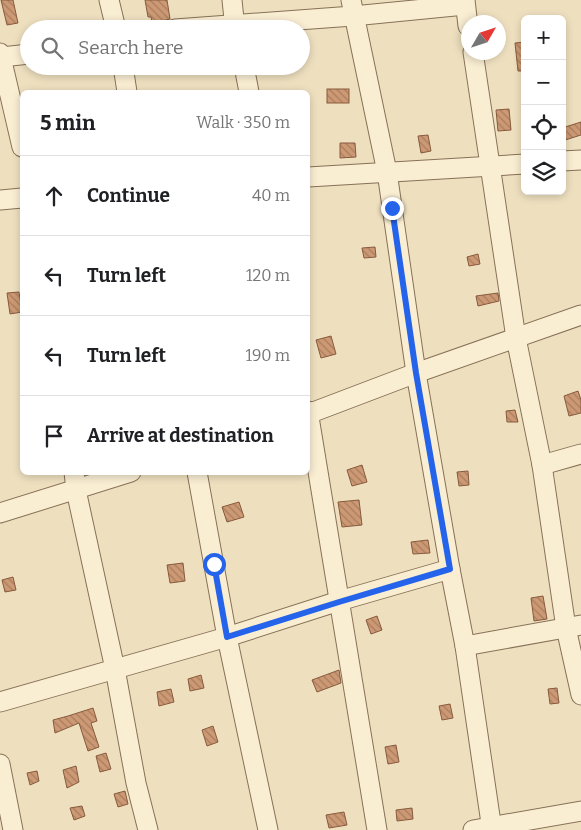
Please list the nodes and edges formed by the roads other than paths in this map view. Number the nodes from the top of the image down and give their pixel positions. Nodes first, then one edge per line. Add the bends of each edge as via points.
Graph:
1 (109, 0) edge
2 (232, 0) edge
3 (465, 3) edge
4 (352, 8) edge
5 (114, 20) edge
6 (234, 20) edge
7 (274, 20) edge
8 (20, 54) edge
9 (1, 55) edge
10 (473, 60) edge
11 (124, 75) edge
12 (246, 75) edge
13 (127, 90) edge
14 (250, 90) edge
15 (20, 139) edge
16 (581, 160) edge
17 (566, 161) edge
18 (521, 164) edge
19 (490, 167) junction
20 (387, 172) junction
21 (310, 177) edge
22 (20, 198) edge
23 (0, 200) edge
24 (581, 315) edge
25 (516, 338) junction
26 (416, 373) junction
27 (310, 412) edge
28 (310, 425) edge
29 (581, 454) edge
30 (542, 465) junction
31 (112, 475) edge
32 (198, 475) edge
33 (75, 481) edge
34 (0, 513) edge
35 (450, 569) junction
36 (339, 602) junction
37 (574, 626) edge
38 (227, 637) junction
39 (465, 646) junction
40 (115, 669) junction
41 (581, 695) edge
42 (0, 702) edge
43 (0, 764) edge
44 (581, 811) edge
45 (491, 828) edge
46 (13, 830) edge
47 (148, 830) edge
48 (268, 830) edge
49 (378, 830) edge
50 (473, 830) edge

1 - 5 street
2 - 6 street
3 - 4 street
4 - 7 street
4 - 20 street
8 - 9 street
9 - 15 street
10 - 19 street
11 - 13 street
12 - 14 street
16 - 17 street
18 - 19 street
19 - 20 street
19 - 25 street
20 - 21 street
20 - 26 street
22 - 23 street
24 - 25 street
25 - 26 street
25 - 30 street
26 - 27 street
26 - 35 street
28 - 36 street
29 - 30 street
30 - 37 street
31 - 33 street
32 - 38 street
33 - 34 street
33 - 40 street
35 - 36 street
35 - 39 street
36 - 38 street
36 - 49 street
37 - 39 street
37 - 41 street
38 - 40 street
38 - 48 street
39 - 45 street
40 - 42 street
40 - 47 street
43 - 46 street
44 - 45 street
45 - 50 street

